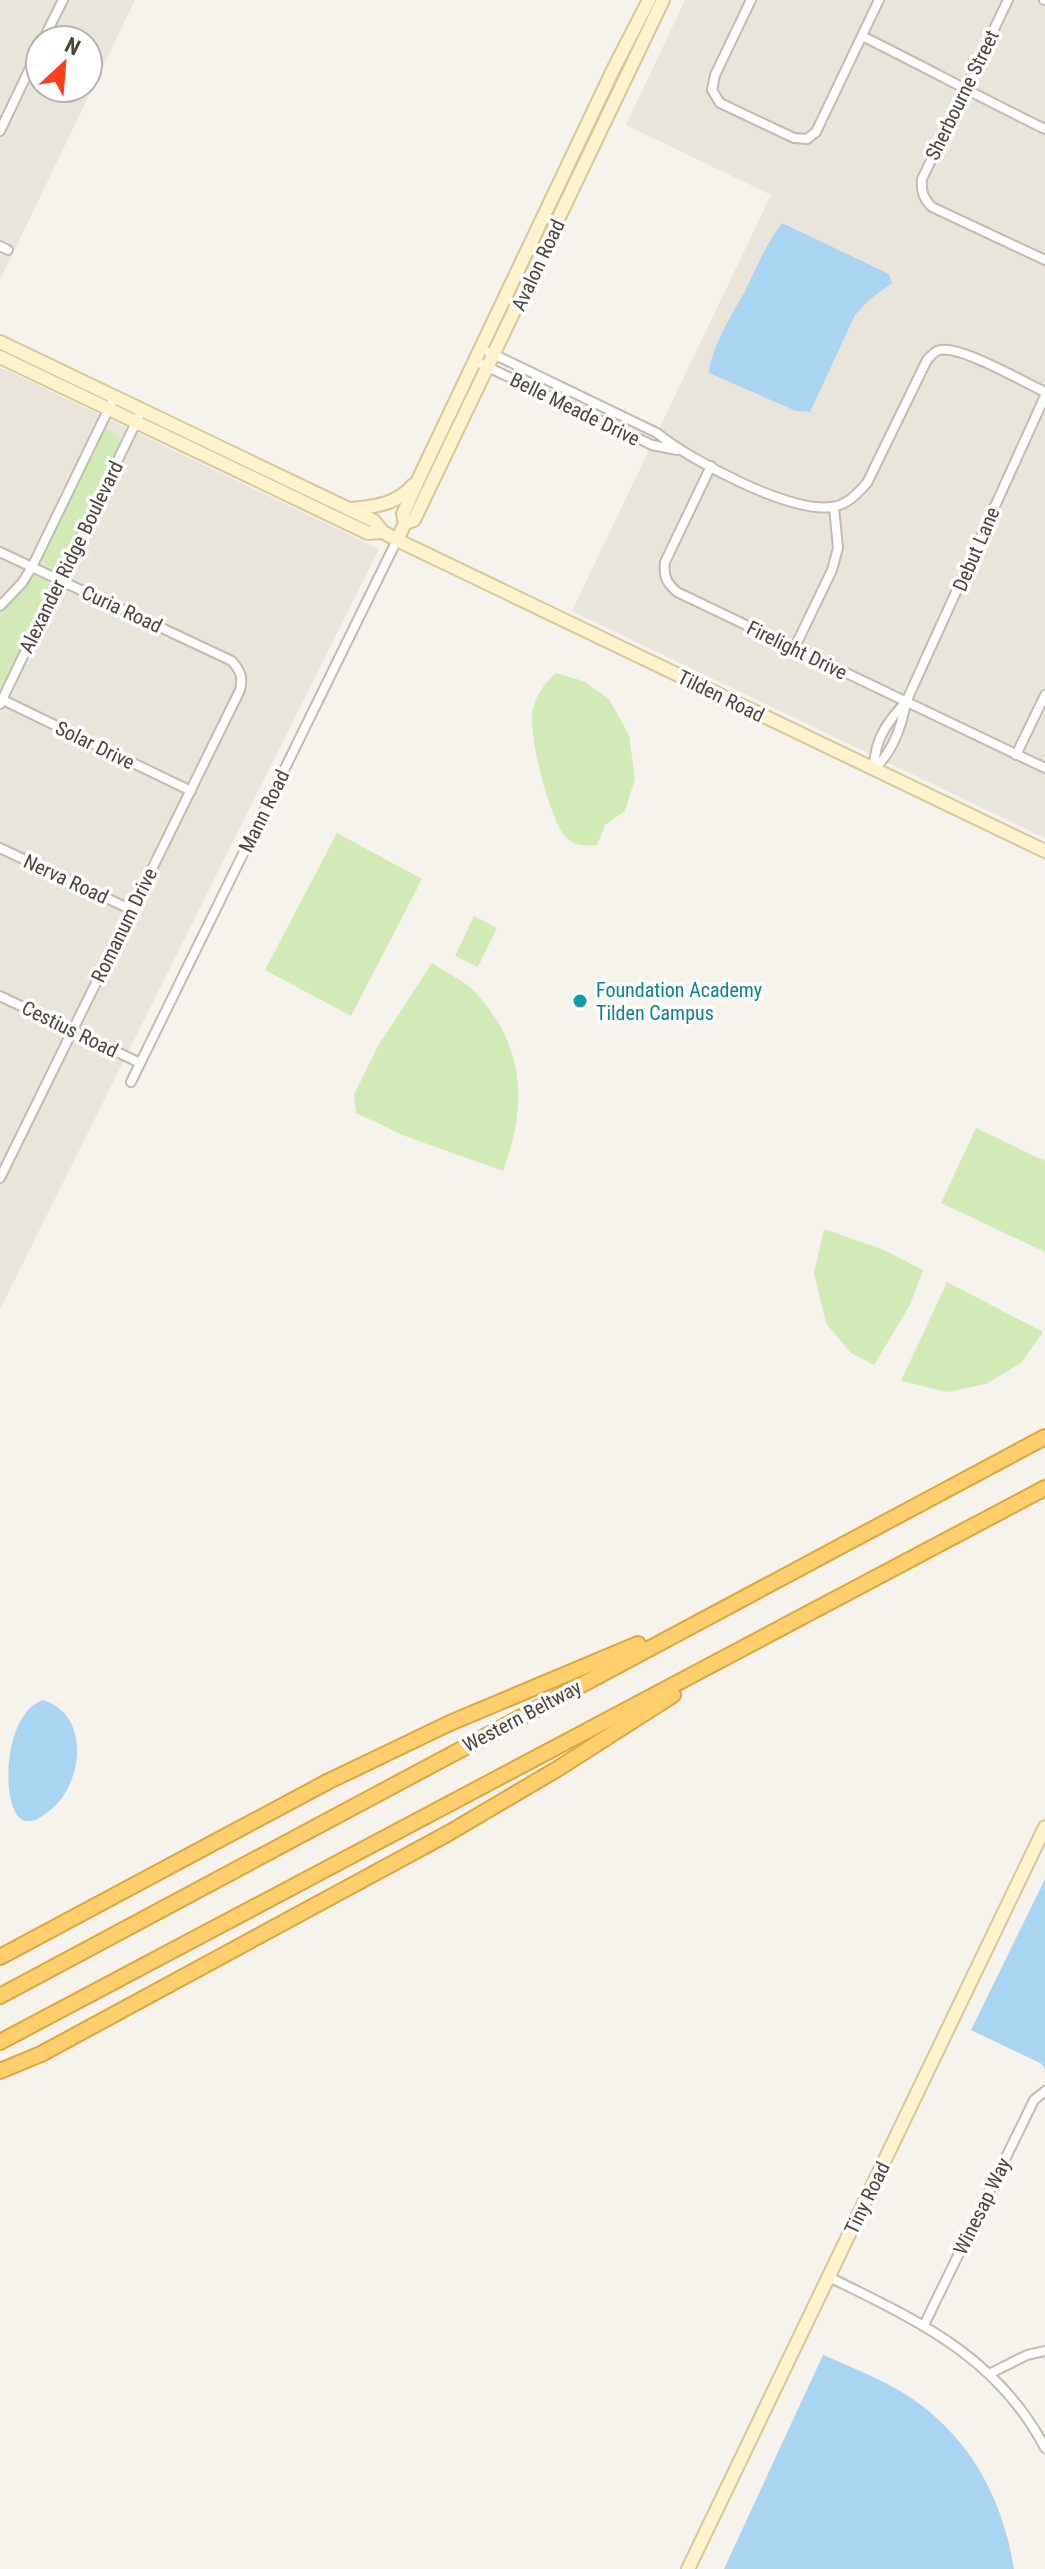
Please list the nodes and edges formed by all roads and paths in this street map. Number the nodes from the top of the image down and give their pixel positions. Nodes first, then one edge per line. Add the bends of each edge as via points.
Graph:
1 (63, 0) edge
2 (649, 0) edge
3 (663, 0) edge
4 (751, 0) edge
5 (879, 0) edge
6 (1008, 0) edge
7 (51, 24) edge
8 (862, 36) junction
9 (24, 81) edge
10 (965, 89) junction
11 (1045, 129) edge
12 (0, 131) edge
13 (1045, 260) edge
14 (0, 342) edge
15 (482, 348) junction
16 (496, 355) junction
17 (0, 357) edge
18 (475, 361) junction
19 (489, 367) junction
20 (564, 388) junction
21 (1045, 394) edge
22 (115, 397) junction
23 (558, 400) junction
24 (108, 409) junction
25 (142, 410) junction
26 (136, 423) junction
27 (642, 426) junction
28 (636, 437) junction
29 (678, 450) junction
30 (711, 466) junction
31 (420, 476) junction
32 (834, 507) junction
33 (350, 509) junction
34 (405, 523) junction
35 (383, 532) junction
36 (397, 540) junction
37 (0, 552) edge
38 (32, 567) junction
39 (59, 580) junction
40 (0, 606) edge
41 (794, 649) junction
42 (241, 671) joint
43 (1045, 695) edge
44 (1, 701) edge
45 (906, 702) junction
46 (884, 730) junction
47 (897, 736) junction
48 (1016, 755) junction
49 (1045, 768) edge
50 (874, 770) junction
51 (191, 791) junction
52 (0, 848) edge
53 (1045, 851) edge
54 (132, 910) junction
55 (0, 996) edge
56 (72, 1030) junction
57 (140, 1063) junction
58 (131, 1082) dead end
59 (0, 1178) edge
60 (1045, 1437) edge
61 (1045, 1488) edge
62 (719, 1610) junction
63 (755, 1642) junction
64 (1045, 1827) edge
65 (0, 1957) edge
66 (0, 1996) edge
67 (0, 2042) edge
68 (0, 2071) edge
69 (1045, 2091) edge
70 (829, 2277) junction
71 (924, 2325) junction
72 (1045, 2351) edge
73 (991, 2373) junction
74 (1045, 2448) edge
75 (688, 2569) edge

1 - 7 street
2 - 15 main road, Avalon Road
3 - 16 main road, Avalon Road
4 - 8 street via 712,90 720,103 794,138 807,139 816,132
5 - 8 street
6 - 10 street, Sherbourne Street
8 - 10 street
9 - 12 street
10 - 11 street
10 - 13 street, Sherbourne Street via 922,179 925,200
14 - 22 main road
15 - 16 street, Belle Meade Drive
15 - 18 main road, Avalon Road
16 - 19 main road, Avalon Road
16 - 20 street, Belle Meade Drive
17 - 24 main road
18 - 19 street, Belle Meade Drive
18 - 31 main road, Avalon Road
19 - 23 street, Belle Meade Drive
19 - 34 main road, Avalon Road via 414,520
20 - 23 street
20 - 27 street, Belle Meade Drive
21 - 32 street via 963,353 937,351 927,360 867,483 852,499
21 - 45 street, Debut Lane
22 - 24 street, Alexander Ridge Boulevard
22 - 25 main road
23 - 28 street, Belle Meade Drive
24 - 26 main road
24 - 38 street, Alexander Ridge Boulevard
25 - 26 street, Alexander Ridge Boulevard
25 - 33 main road
26 - 35 main road via 368,533
26 - 39 street, Alexander Ridge Boulevard
27 - 28 street
27 - 29 street, Belle Meade Drive
28 - 29 street, Belle Meade Drive
29 - 30 street, Belle Meade Drive
30 - 32 street, Belle Meade Drive via 780,499 806,507
30 - 41 street, Firelight Drive via 665,562 667,582 677,592
31 - 33 main road via 392,501
31 - 34 main road, Avalon Road via 403,514
32 - 41 street via 838,548 832,570
33 - 35 main road
34 - 36 main road, Avalon Road
35 - 36 main road
36 - 50 main road, Tilden Road
36 - 57 street, Mann Road
37 - 38 street, Curia Road
38 - 39 street, Curia Road
38 - 40 street, Alexander Ridge Boulevard
39 - 42 street, Curia Road via 232,661
39 - 44 street, Alexander Ridge Boulevard
41 - 45 street, Firelight Drive
42 - 51 street, Romanum Drive via 240,690
43 - 48 street
44 - 51 street, Solar Drive
45 - 46 street, Debut Lane
45 - 47 street, Debut Lane
45 - 48 street, Firelight Drive
46 - 47 street
46 - 50 street, Debut Lane via 874,750
47 - 50 street, Debut Lane
48 - 49 street, Firelight Drive
50 - 53 main road, Tilden Road
51 - 54 street, Romanum Drive
52 - 54 street, Nerva Road
54 - 56 street, Romanum Drive
55 - 56 street, Cestius Road
56 - 57 street, Cestius Road
56 - 59 street, Romanum Drive
57 - 58 street, Mann Road
60 - 62 highway, Western Beltway
61 - 63 highway
62 - 65 highway via 450,1723
62 - 66 highway, Western Beltway
63 - 67 highway
63 - 68 highway via 447,1834 41,2054
64 - 70 main road, Tiny Road
69 - 71 street, Winesap Way via 1034,2100
70 - 71 street
70 - 75 main road, Tiny Road
71 - 73 street
72 - 73 street
73 - 74 street

